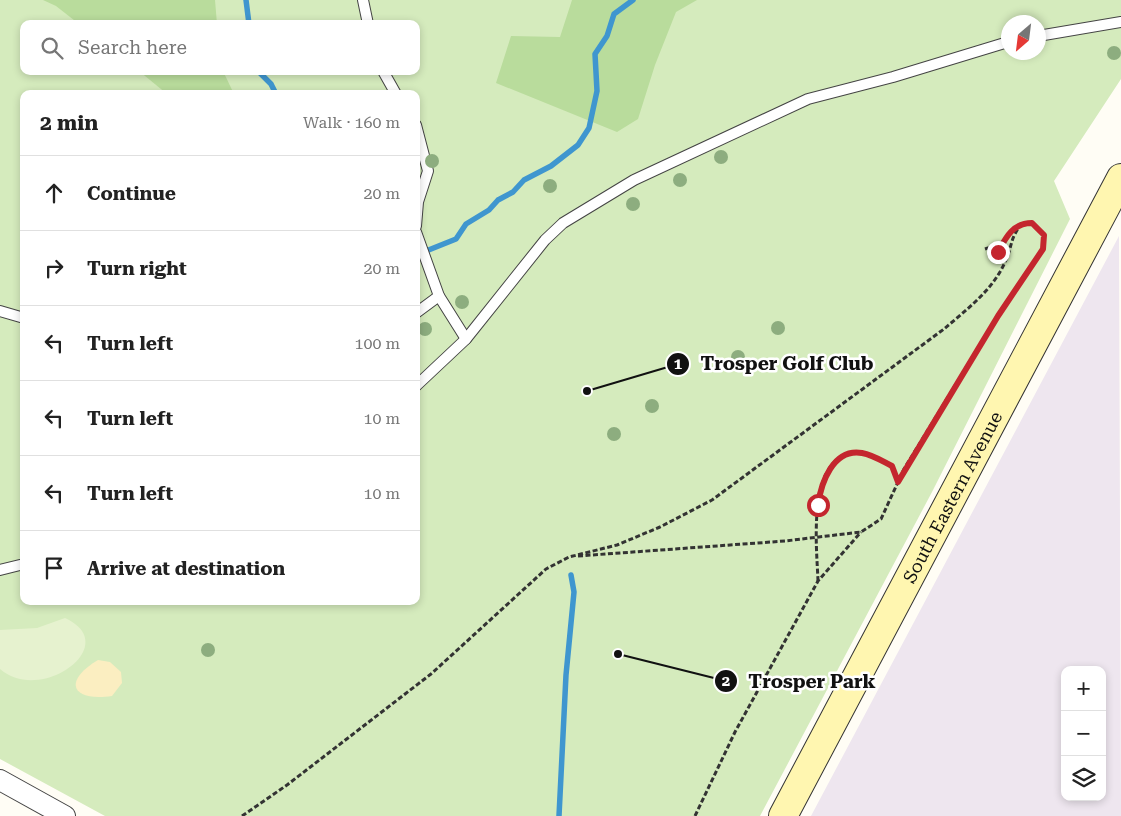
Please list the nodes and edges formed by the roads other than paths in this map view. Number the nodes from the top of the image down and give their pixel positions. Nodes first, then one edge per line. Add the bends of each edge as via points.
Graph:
1 (363, 0) edge
2 (367, 20) edge
3 (1121, 22) edge
4 (1046, 35) edge
5 (1001, 44) edge
6 (385, 75) edge
7 (394, 90) edge
8 (420, 140) edge
9 (1120, 182) edge
10 (420, 196) edge
11 (420, 242) edge
12 (439, 296) junction
13 (420, 310) edge
14 (0, 311) edge
15 (20, 317) edge
16 (466, 338) junction
17 (420, 382) edge
18 (20, 565) edge
19 (0, 570) edge
20 (0, 780) edge
21 (64, 816) edge
22 (783, 816) edge

1 - 2 lane
3 - 4 lane
5 - 16 lane via 808,99 634,180 563,223 545,240
6 - 7 lane
8 - 10 lane via 428,171
9 - 22 main road, South Eastern Avenue
11 - 12 lane
12 - 13 lane
12 - 16 lane
14 - 15 lane
16 - 17 lane
18 - 19 lane
20 - 21 street

